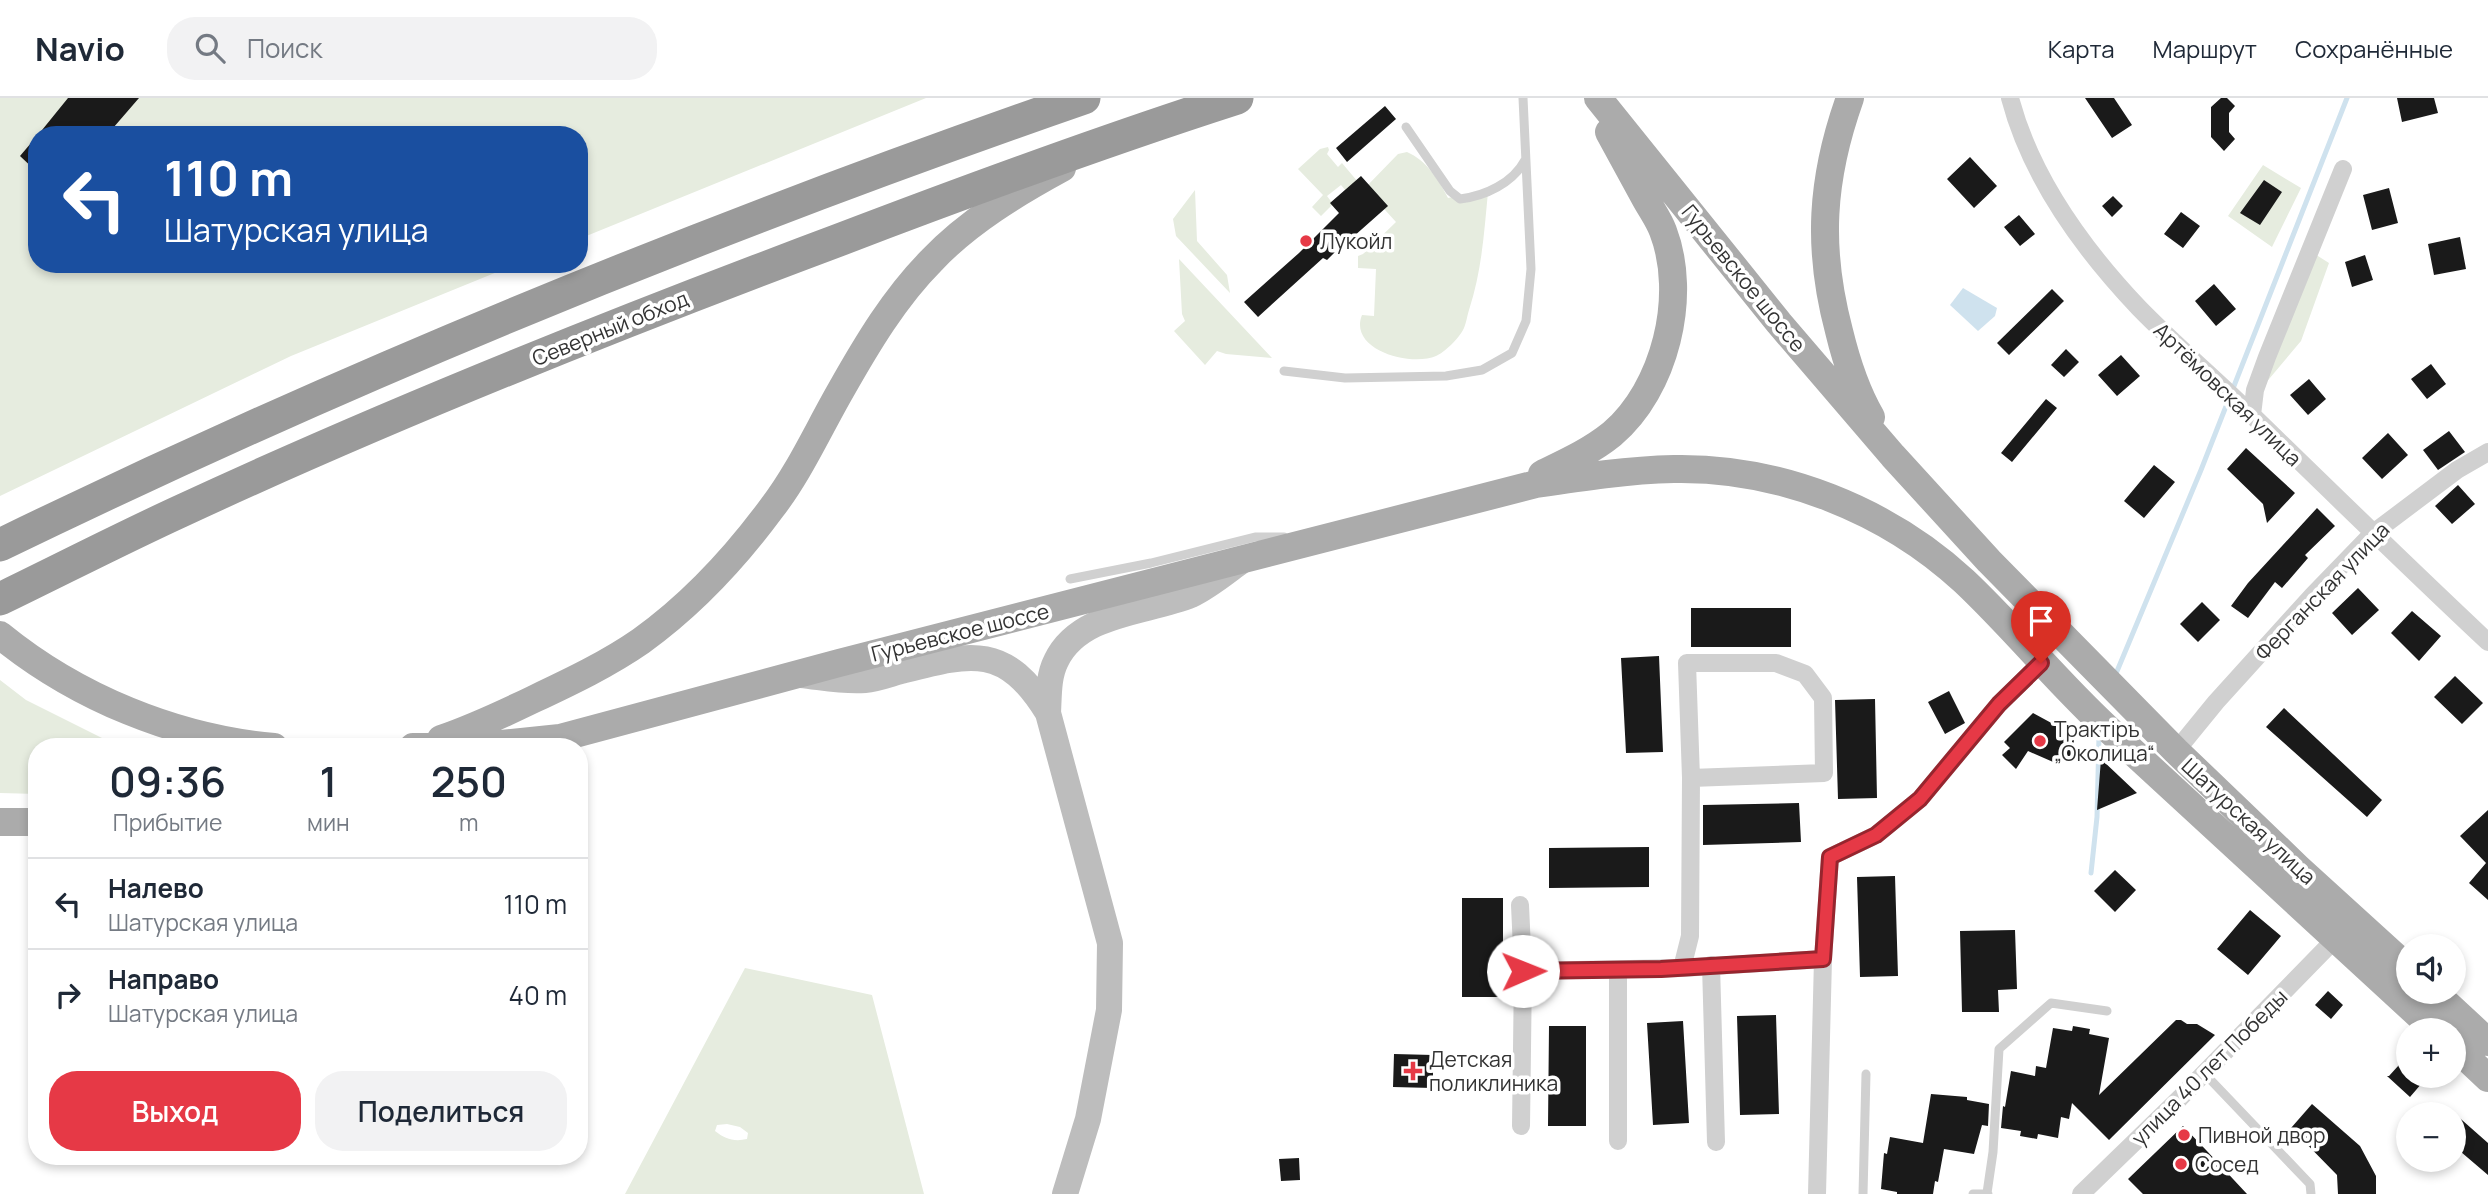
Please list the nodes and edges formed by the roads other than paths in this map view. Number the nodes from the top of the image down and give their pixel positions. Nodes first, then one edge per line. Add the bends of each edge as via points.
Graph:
1 (1084, 98) edge
2 (1237, 98) edge
3 (1523, 98) edge
4 (1591, 98) edge
5 (1598, 98) edge
6 (1850, 98) edge
7 (2012, 105) edge
8 (1160, 123) junction
9 (1406, 127) dead end
10 (1526, 159) junction
11 (2343, 169) dead end
12 (1284, 371) dead end
13 (2248, 411) junction
14 (2488, 452) edge
15 (1893, 456) junction
16 (1504, 491) junction
17 (2372, 534) junction
18 (1329, 537) junction
19 (0, 545) edge
20 (1244, 560) junction
21 (1070, 579) dead end
22 (0, 599) edge
23 (6, 640) edge
24 (2488, 642) edge
25 (2033, 654) junction
26 (796, 675) junction
27 (1048, 713) junction
28 (220, 738) edge
29 (442, 738) edge
30 (560, 738) edge
31 (2176, 751) junction
32 (1691, 778) junction
33 (0, 822) edge
34 (28, 822) edge
35 (1520, 905) dead end
36 (2345, 929) junction
37 (1823, 959) junction
38 (2396, 961) edge
39 (1711, 965) junction
40 (1682, 968) junction
41 (1619, 970) junction
42 (1523, 971) junction
43 (2447, 1004) edge
44 (2108, 1011) dead end
45 (2424, 1018) edge
46 (2488, 1042) edge
47 (2466, 1057) edge
48 (2204, 1073) junction
49 (1866, 1074) dead end
50 (2488, 1078) edge
51 (1521, 1126) dead end
52 (1618, 1141) dead end
53 (1716, 1142) dead end
54 (1065, 1194) edge
55 (1816, 1194) edge
56 (1863, 1194) edge
57 (1973, 1194) edge
58 (1987, 1194) edge
59 (2081, 1194) edge
60 (2311, 1194) edge

1 - 19 highway via 895,164 492,323 299,406
2 - 8 highway, Северный обход
3 - 10 lane
4 - 16 main road via 1663,231 1674,305 1654,379 1629,416 1582,455
5 - 15 main road, Гурьевское шоссе
6 - 15 main road via 1828,175 1826,265 1847,362
7 - 13 street, Артёмовская улица via 2057,206 2087,246 2139,308
8 - 22 highway, Северный обход via 559,347 180,511
8 - 29 main road via 1043,178 967,229 932,259 885,318 773,508 736,554 679,611 639,642 560,686
9 - 10 lane via 1461,200 1497,187
10 - 12 lane via 1531,269 1526,321 1512,353 1482,370 1446,376 1345,378
11 - 13 street
13 - 17 street, Артёмовская улица
14 - 17 street, Ферганская улица
15 - 31 main road, Шатурская улица
16 - 18 main road, Гурьевское шоссе
16 - 25 main road, Шатурская улица via 1677,468 1758,477 1815,491 1887,525 1932,554
17 - 24 street, Артёмовская улица
17 - 31 street, Ферганская улица
18 - 20 main road, Гурьевское шоссе
18 - 21 lane via 1255,537
20 - 26 main road, Гурьевское шоссе
20 - 27 main road via 1192,594 1093,625 1077,635 1056,659
23 - 28 main road via 91,694 146,717
25 - 36 main road, Шатурская улица via 2105,726
25 - 37 street via 1999,704 1920,799 1876,835 1830,857
26 - 27 main road via 865,680 978,656 1021,679
26 - 30 main road, Гурьевское шоссе
27 - 54 main road via 1110,943 1109,1010 1088,1119
31 - 36 main road, Шатурская улица
32 - 32 street via 1688,663 1776,663 1805,674 1822,698 1824,773
32 - 40 street via 1690,936
33 - 34 main road
35 - 42 street
36 - 38 main road, Шатурская улица
36 - 45 main road, Шатурская улица
36 - 48 street, улица 40 лет Победы
37 - 39 street
37 - 55 street
39 - 40 street
39 - 53 street
40 - 41 street
41 - 42 street
41 - 52 street
42 - 51 street
43 - 46 main road
44 - 58 lane via 2051,1003 1999,1049
47 - 50 main road
48 - 59 street, улица 40 лет Победы
48 - 60 lane via 2310,1184
49 - 56 lane
57 - 58 lane

